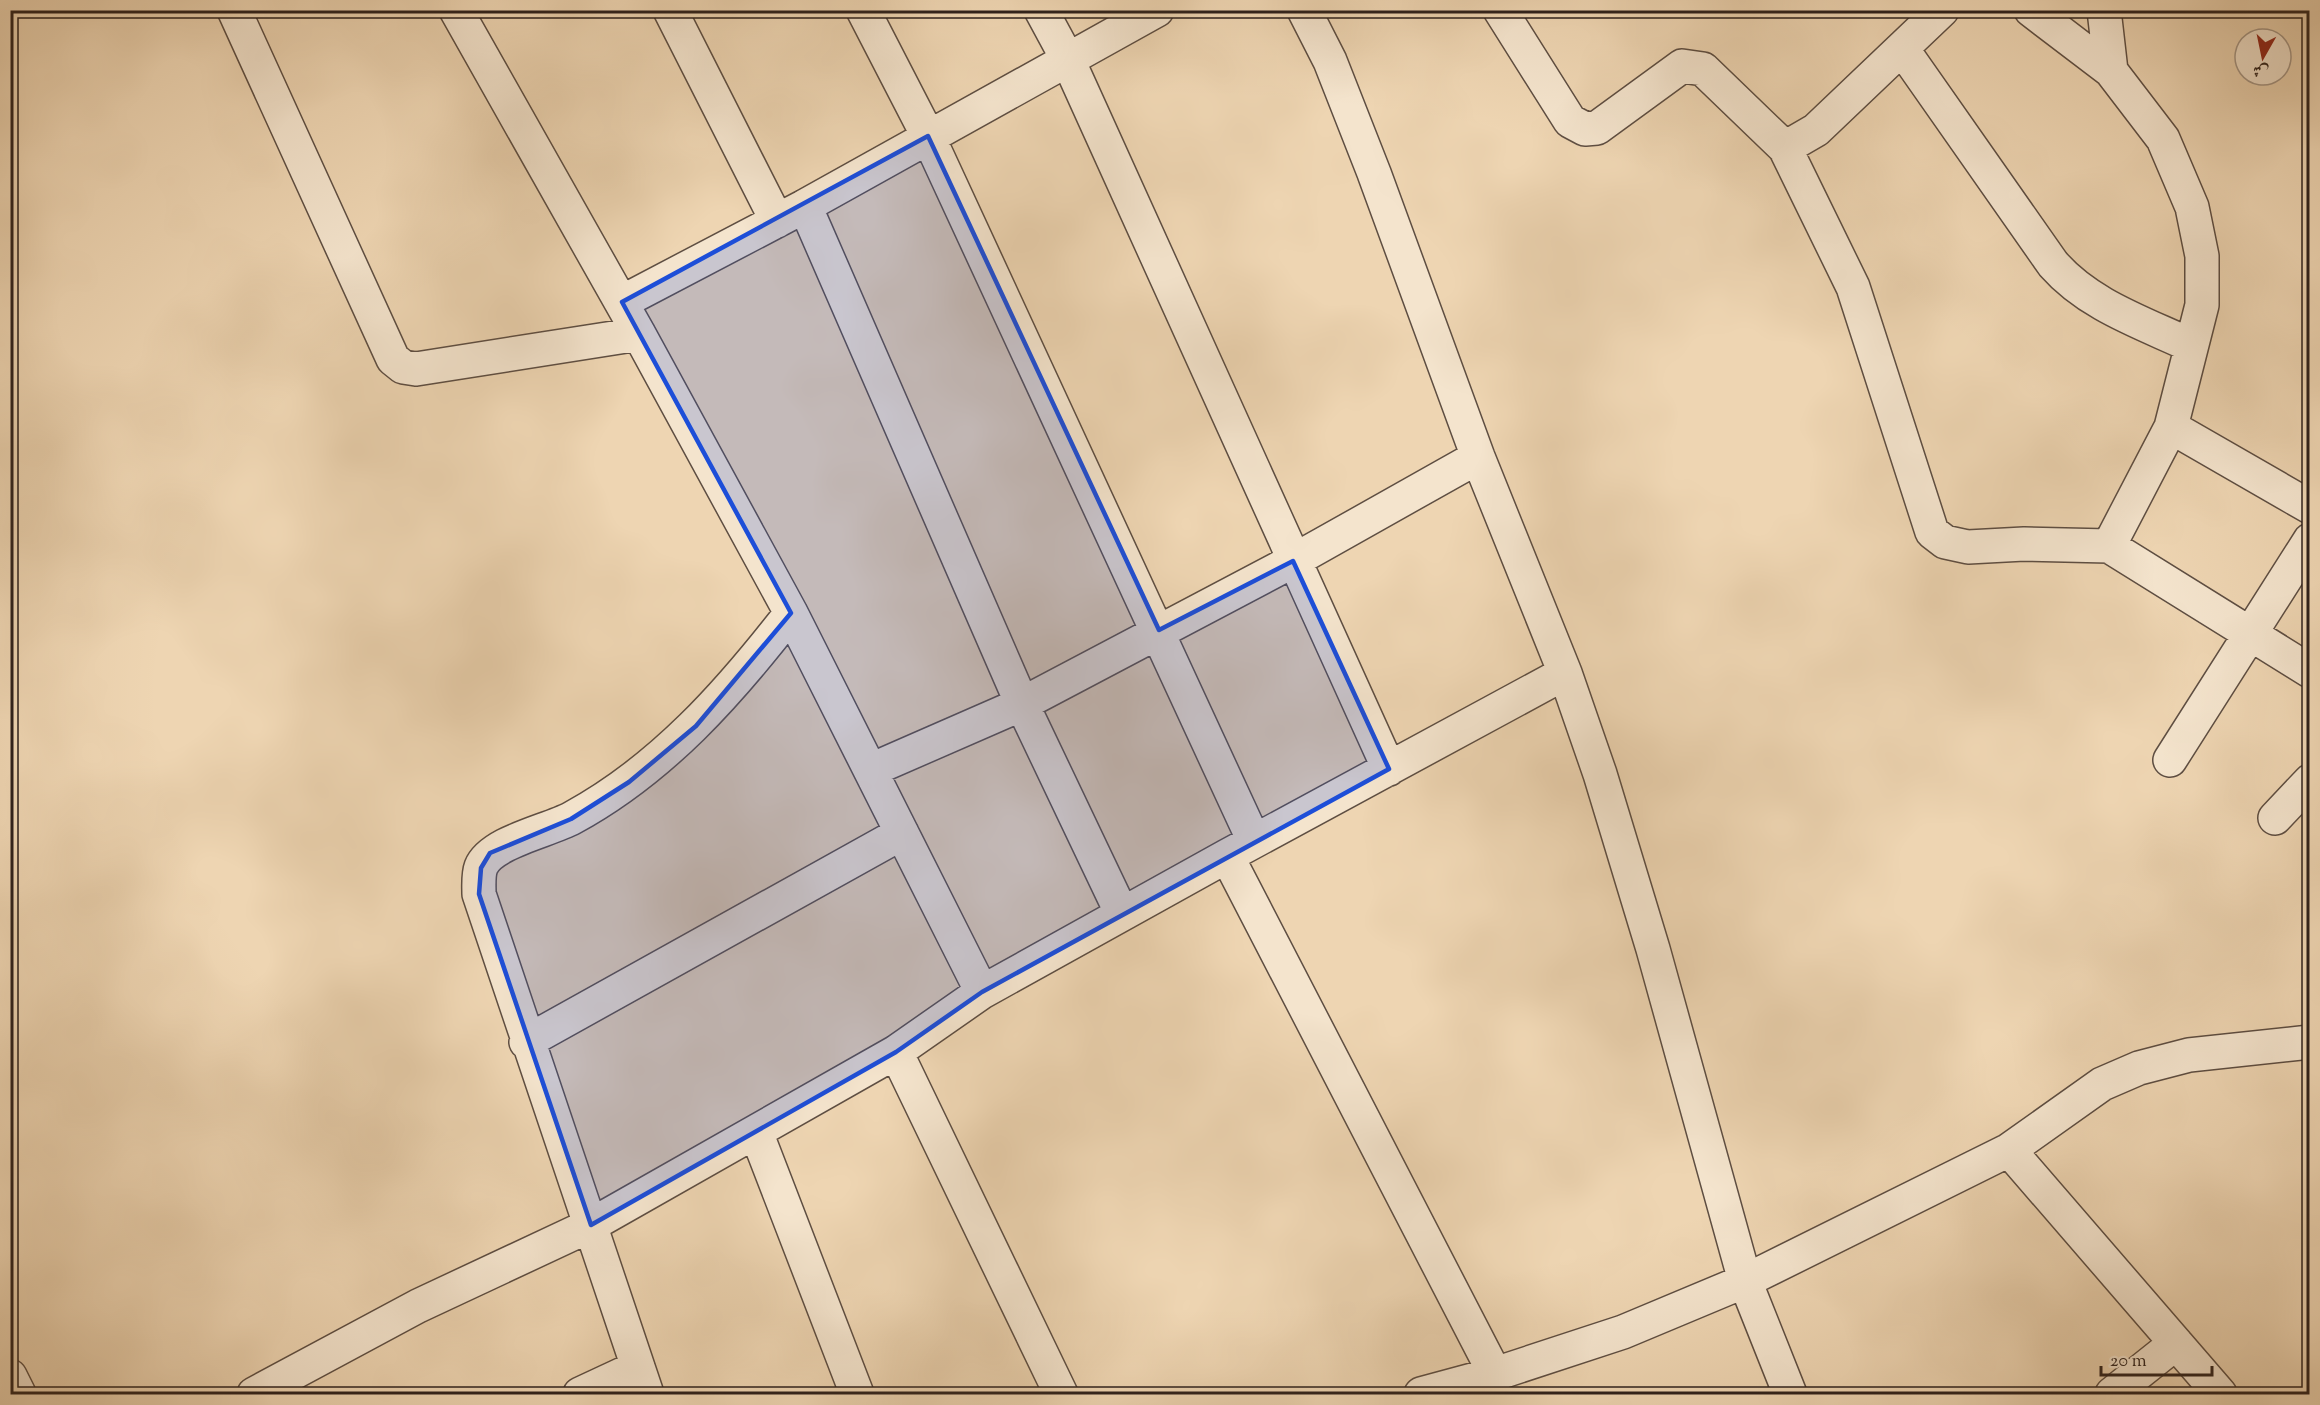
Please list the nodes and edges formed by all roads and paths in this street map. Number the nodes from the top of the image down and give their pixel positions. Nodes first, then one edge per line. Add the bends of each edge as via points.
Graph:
1 (234, 10) edge
2 (456, 10) edge
3 (670, 10) edge
4 (1041, 10) edge
5 (1157, 10) edge
6 (1304, 10) edge
7 (1500, 10) edge
8 (1942, 10) edge
9 (2031, 10) edge
10 (2104, 10) edge
11 (868, 12) edge
12 (1903, 50) junction
13 (1068, 60) junction
14 (2110, 71) junction
15 (928, 136) junction
16 (1785, 148) junction
17 (791, 213) junction
18 (622, 302) junction
19 (639, 334) junction
20 (2190, 345) junction
21 (2171, 427) junction
22 (1478, 457) junction
23 (2310, 507) edge
24 (2310, 540) edge
25 (2109, 546) junction
26 (1293, 561) junction
27 (791, 613) junction
28 (1159, 630) junction
29 (2249, 635) junction
30 (2310, 671) edge
31 (1565, 673) junction
32 (1022, 704) junction
33 (2170, 760) dead end
34 (871, 770) junction
35 (1389, 770) junction
36 (2310, 781) edge
37 (2275, 818) dead end
38 (902, 833) junction
39 (1241, 848) junction
40 (1122, 914) junction
41 (982, 992) junction
42 (526, 1042) junction
43 (2310, 1042) edge
44 (896, 1052) junction
45 (756, 1132) junction
46 (2009, 1150) junction
47 (591, 1225) junction
48 (1745, 1281) junction
49 (2176, 1343) junction
50 (1495, 1374) junction
51 (10, 1376) edge
52 (643, 1381) edge
53 (19, 1395) edge
54 (254, 1395) edge
55 (580, 1395) edge
56 (857, 1395) edge
57 (1061, 1395) edge
58 (1421, 1395) edge
59 (1790, 1395) edge
60 (2112, 1395) edge
61 (2220, 1395) edge

1 - 19 street via 393,359 403,367 416,369
2 - 18 street
3 - 17 street
4 - 13 street
5 - 13 street
6 - 22 street via 1330,61 1374,173
7 - 16 street via 1570,121 1585,129 1598,128 1682,66 1703,69
8 - 12 street
9 - 14 street
10 - 14 street
11 - 15 street
12 - 16 street via 1816,130
12 - 20 street via 2070,283 2092,299
13 - 15 street
13 - 26 street
14 - 20 street via 2163,139 2192,207 2202,256 2202,305
15 - 17 street
15 - 28 street
16 - 25 street via 1853,287 1932,532 1945,542 1968,547
17 - 18 street
17 - 32 street
18 - 19 street
19 - 27 street
20 - 21 street
21 - 23 street
21 - 25 street
22 - 26 street
22 - 31 street
24 - 29 street
25 - 29 street
26 - 28 street
26 - 35 street
27 - 34 street
27 - 42 street via 742,676 696,726 637,775 571,819 490,853 481,868 478,894
28 - 32 street
28 - 39 street
29 - 30 street
29 - 33 street
31 - 35 street
31 - 48 street via 1653,949
32 - 34 street
32 - 40 street
34 - 38 street
35 - 39 street
36 - 37 street
38 - 41 street
38 - 42 street
39 - 40 street
39 - 50 street
40 - 41 street
41 - 44 street
42 - 47 street
43 - 46 street via 2189,1055 2139,1068 2102,1084
44 - 45 street
44 - 57 street
45 - 47 street
45 - 56 street
46 - 48 street
46 - 49 street
47 - 52 street
47 - 54 street via 418,1306
48 - 50 street via 1623,1332
48 - 59 street
49 - 60 street
49 - 61 street
50 - 58 street
51 - 53 street
52 - 55 street

